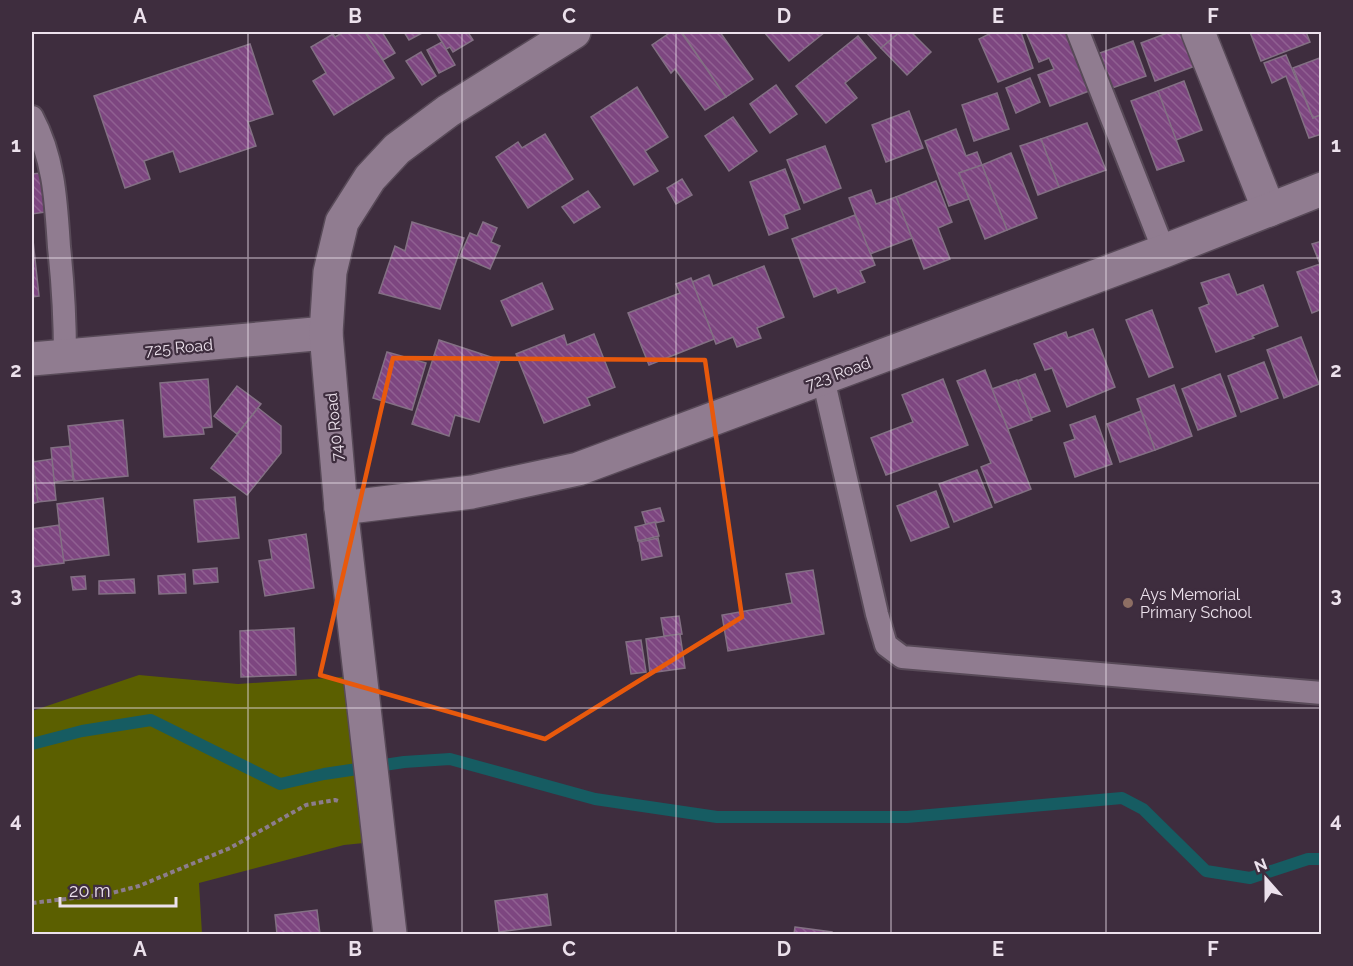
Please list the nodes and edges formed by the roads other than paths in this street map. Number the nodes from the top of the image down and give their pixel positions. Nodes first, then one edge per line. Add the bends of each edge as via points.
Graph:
1 (574, 32) edge
2 (1078, 32) edge
3 (1198, 32) edge
4 (32, 117) edge
5 (1322, 189) edge
6 (1269, 210) junction
7 (1164, 251) junction
8 (326, 333) junction
9 (65, 357) junction
10 (32, 359) edge
11 (823, 378) junction
12 (341, 508) junction
13 (1322, 693) edge
14 (390, 934) edge

1 - 8 street, 740 Road via 448,111 397,149 370,178 342,222 330,272
2 - 7 lane
3 - 6 street
4 - 9 lane via 52,167
5 - 6 street, 723 Road
6 - 7 street, 723 Road
7 - 11 street, 723 Road
8 - 9 street, 725 Road
8 - 12 street, 740 Road
9 - 10 street, 725 Road
11 - 12 street, 723 Road via 578,469 472,492
11 - 13 lane via 877,614 886,645 902,657
12 - 14 street, 740 Road

